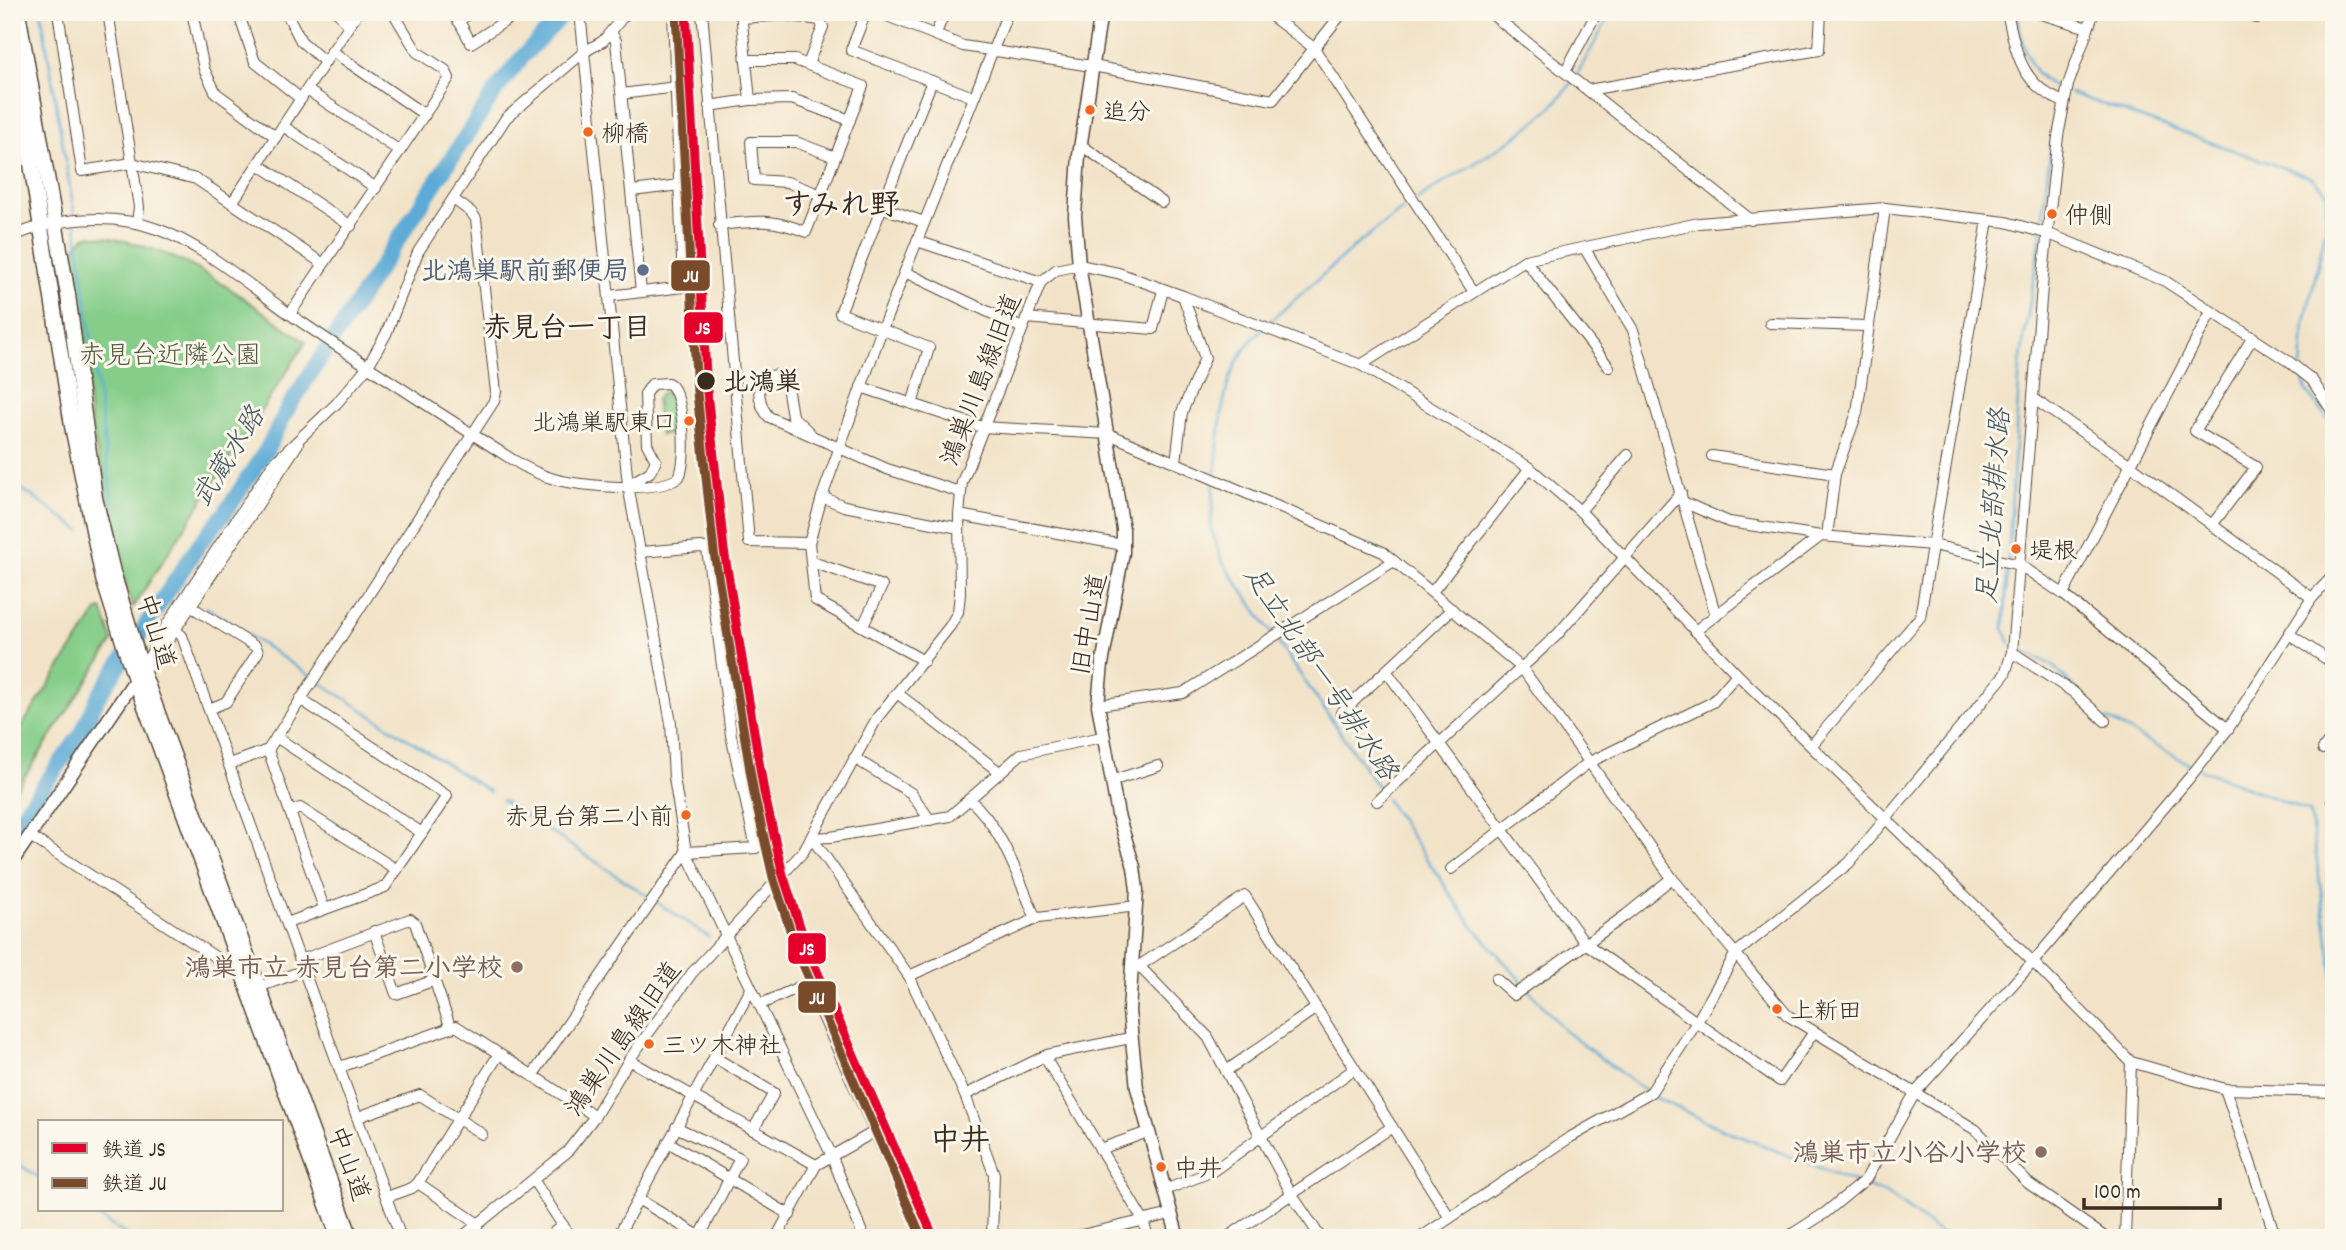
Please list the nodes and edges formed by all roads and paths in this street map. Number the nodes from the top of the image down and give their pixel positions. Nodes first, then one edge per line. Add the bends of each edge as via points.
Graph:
1 (18, 12) edge
2 (58, 12) edge
3 (108, 12) edge
4 (192, 12) edge
5 (238, 12) edge
6 (286, 12) edge
7 (337, 12) edge
8 (358, 12) edge
9 (393, 12) edge
10 (472, 12) edge
11 (512, 12) edge
12 (580, 12) edge
13 (627, 12) edge
14 (673, 12) edge
15 (702, 12) edge
16 (866, 12) edge
17 (877, 12) edge
18 (945, 12) edge
19 (1008, 12) edge
20 (1101, 12) edge
21 (1266, 12) edge
22 (1343, 12) edge
23 (1489, 12) edge
24 (1597, 12) edge
25 (2007, 12) edge
26 (2034, 12) edge
27 (2094, 12) edge
28 (2240, 12) edge
29 (2281, 12) edge
30 (1819, 13) edge
31 (741, 15) edge
32 (456, 16) edge
33 (349, 25) junction
34 (2088, 28) junction
35 (611, 32) junction
36 (935, 35) junction
37 (12, 42) edge
38 (1314, 48) junction
39 (584, 49) junction
40 (993, 50) junction
41 (332, 51) junction
42 (746, 60) junction
43 (325, 62) junction
44 (808, 64) junction
45 (1092, 67) junction
46 (1567, 74) junction
47 (932, 81) junction
48 (677, 87) junction
49 (1584, 87) junction
50 (304, 94) junction
51 (622, 94) junction
52 (2066, 94) junction
53 (973, 97) junction
54 (750, 100) junction
55 (709, 106) junction
56 (425, 115) junction
57 (850, 120) junction
58 (283, 126) junction
59 (276, 137) junction
60 (1081, 145) junction
61 (400, 151) junction
62 (835, 157) junction
63 (132, 163) junction
64 (258, 164) junction
65 (680, 185) junction
66 (376, 188) junction
67 (632, 191) junction
68 (821, 195) junction
69 (453, 199) junction
70 (1161, 202) dead end
71 (232, 203) junction
72 (881, 207) junction
73 (1885, 208) junction
74 (1751, 220) junction
75 (1988, 220) junction
76 (924, 222) junction
77 (137, 223) junction
78 (48, 225) junction
79 (719, 225) junction
80 (351, 226) junction
81 (2049, 234) junction
82 (12, 237) edge
83 (917, 241) junction
84 (1585, 248) junction
85 (1525, 260) junction
86 (323, 263) junction
87 (1079, 265) junction
88 (905, 272) junction
89 (1041, 282) junction
90 (1163, 290) junction
91 (641, 292) junction
92 (1474, 292) junction
93 (609, 296) junction
94 (1183, 296) junction
95 (2211, 312) junction
96 (290, 314) junction
97 (1024, 323) junction
98 (1770, 323) dead end
99 (1091, 325) junction
100 (1867, 326) junction
101 (882, 329) junction
102 (2253, 337) junction
103 (365, 363) junction
104 (1361, 365) junction
105 (1609, 367) dead end
106 (861, 387) junction
107 (2034, 399) junction
108 (912, 404) junction
109 (2334, 414) edge
110 (982, 426) junction
111 (472, 433) junction
112 (810, 433) junction
113 (1110, 434) junction
114 (302, 438) junction
115 (840, 447) junction
116 (1628, 454) dead end
117 (1712, 456) dead end
118 (1176, 462) junction
119 (2129, 464) junction
120 (1530, 468) junction
121 (1835, 474) junction
122 (628, 485) junction
123 (960, 492) junction
124 (822, 497) junction
125 (1682, 497) junction
126 (1580, 511) junction
127 (958, 515) junction
128 (2212, 525) junction
129 (958, 528) junction
130 (1824, 536) junction
131 (809, 543) junction
132 (1123, 545) junction
133 (1933, 545) junction
134 (641, 552) junction
135 (1625, 558) junction
136 (1394, 561) junction
137 (812, 562) junction
138 (2020, 565) junction
139 (2334, 575) edge
140 (1432, 592) junction
141 (2063, 594) junction
142 (2312, 598) junction
143 (190, 606) junction
144 (1452, 609) junction
145 (1716, 616) junction
146 (172, 626) junction
147 (863, 626) junction
148 (1695, 631) junction
149 (2289, 634) junction
150 (2012, 652) junction
151 (925, 661) junction
152 (2334, 664) edge
153 (1522, 668) junction
154 (137, 669) junction
155 (1387, 672) junction
156 (1737, 674) junction
157 (897, 693) junction
158 (300, 699) junction
159 (1098, 705) junction
160 (209, 709) junction
161 (1341, 713) dead end
162 (2105, 721) dead end
163 (2228, 729) junction
164 (2334, 735) edge
165 (276, 737) junction
166 (1102, 737) junction
167 (1440, 744) junction
168 (1812, 745) junction
169 (2323, 748) dead end
170 (268, 750) junction
171 (854, 758) junction
172 (1588, 763) junction
173 (230, 764) junction
174 (1158, 766) dead end
175 (998, 771) junction
176 (1111, 782) junction
177 (969, 799) junction
178 (1378, 800) dead end
179 (290, 812) junction
180 (1886, 819) junction
181 (930, 820) junction
182 (1502, 828) junction
183 (422, 833) junction
184 (30, 836) junction
185 (812, 838) junction
186 (686, 852) junction
187 (12, 862) edge
188 (1451, 869) dead end
189 (397, 870) junction
190 (1672, 878) junction
191 (1137, 906) junction
192 (324, 908) junction
193 (1036, 919) junction
194 (287, 923) junction
195 (374, 931) junction
196 (726, 937) junction
197 (1585, 943) junction
198 (1736, 953) junction
199 (2033, 962) junction
200 (239, 965) junction
201 (303, 965) junction
202 (1136, 966) junction
203 (909, 976) junction
204 (1496, 979) dead end
205 (435, 980) junction
206 (259, 987) junction
207 (751, 989) junction
208 (759, 1005) junction
209 (1316, 1008) junction
210 (1697, 1022) junction
211 (450, 1026) junction
212 (1814, 1032) junction
213 (1130, 1038) junction
214 (499, 1054) junction
215 (1044, 1056) junction
216 (714, 1057) junction
217 (629, 1060) junction
218 (2132, 1062) junction
219 (340, 1067) junction
220 (1354, 1069) junction
221 (1226, 1071) junction
222 (533, 1076) junction
223 (2225, 1089) junction
224 (2334, 1092) edge
225 (1915, 1093) junction
226 (965, 1095) junction
227 (692, 1096) junction
228 (595, 1116) junction
229 (358, 1117) junction
230 (458, 1118) junction
231 (676, 1127) junction
232 (1392, 1127) junction
233 (753, 1130) junction
234 (874, 1132) junction
235 (1149, 1132) junction
236 (482, 1133) dead end
237 (1261, 1137) junction
238 (668, 1142) junction
239 (1100, 1149) junction
240 (831, 1154) junction
241 (816, 1165) junction
242 (731, 1180) junction
243 (534, 1181) junction
244 (418, 1183) junction
245 (1164, 1191) junction
246 (1292, 1195) junction
247 (387, 1197) junction
248 (638, 1199) junction
249 (1171, 1214) junction
250 (790, 1215) junction
251 (1450, 1218) junction
252 (1143, 1220) junction
253 (477, 1223) junction
254 (564, 1225) junction
255 (699, 1237) edge
256 (339, 1238) edge
257 (351, 1238) edge
258 (401, 1238) edge
259 (461, 1238) edge
260 (547, 1238) edge
261 (570, 1238) edge
262 (617, 1238) edge
263 (776, 1238) edge
264 (864, 1238) edge
265 (922, 1238) edge
266 (992, 1238) edge
267 (1069, 1238) edge
268 (1148, 1238) edge
269 (1178, 1238) edge
270 (1226, 1238) edge
271 (1321, 1238) edge
272 (1420, 1238) edge
273 (1786, 1238) edge
274 (2106, 1238) edge
275 (2125, 1238) edge
276 (2276, 1238) edge

1 - 78 highway, 中山道 via 37,108
2 - 63 street via 82,171
3 - 63 street
4 - 59 street via 204,69 216,93
5 - 50 street via 255,62
6 - 43 street via 300,41
7 - 33 street
8 - 33 street
9 - 56 street via 417,52 449,78
10 - 32 street
11 - 32 street via 510,18 471,43
12 - 39 street
13 - 35 street
14 - 48 street
15 - 55 street
16 - 47 street via 851,50
17 - 36 street
18 - 36 street
19 - 40 street
20 - 45 main road, 旧中山道
21 - 38 street
22 - 38 street
23 - 46 street
24 - 46 street
25 - 52 street via 2026,76 2040,89
26 - 34 street
27 - 34 street
28 - 29 street via 2257,18
30 - 49 street via 1819,50
31 - 42 street
31 - 44 street via 820,20 823,27
33 - 41 street
34 - 52 street
35 - 39 street
35 - 51 street
36 - 40 street via 963,46
37 - 78 highway, 中山道
38 - 45 street via 1273,100
38 - 92 street
39 - 69 street via 506,118
39 - 93 street
40 - 45 street
40 - 53 street
41 - 43 street
41 - 56 street
42 - 44 street
42 - 54 street
43 - 50 street
44 - 57 street via 863,86
45 - 60 main road, 旧中山道
46 - 49 street
47 - 53 street
47 - 72 street
48 - 51 street
48 - 65 street
49 - 74 street
50 - 58 street
50 - 61 street
51 - 67 street
52 - 81 street via 2057,136
53 - 76 street
54 - 55 street
54 - 57 street via 798,100
55 - 79 street
56 - 61 street
57 - 62 street
58 - 59 street
58 - 66 street
59 - 64 street
60 - 70 street
60 - 87 main road, 旧中山道 via 1075,216
61 - 66 street
62 - 68 street
62 - 68 street via 796,142 751,142 754,180 787,183
63 - 71 street via 196,179
63 - 77 street
64 - 71 street
64 - 80 street
65 - 67 street
65 - 91 street via 683,287
66 - 80 street
67 - 91 street
68 - 79 street via 806,232 765,220
69 - 103 street via 418,252 386,334
69 - 111 street via 476,219 496,392
71 - 86 street
72 - 76 street
72 - 101 street via 840,313
73 - 74 street
73 - 75 street
73 - 100 street
74 - 84 street via 1699,223
75 - 81 street
75 - 133 street
76 - 83 street
77 - 78 street via 96,220
77 - 96 street via 173,236
78 - 82 street
78 - 154 highway, 中山道 via 68,295 95,498
79 - 131 street via 749,542
80 - 86 street
81 - 95 street via 2165,281
81 - 107 street
83 - 88 street
83 - 89 street
84 - 85 street
84 - 125 street via 1633,330
85 - 92 street
85 - 105 street
86 - 96 street
87 - 89 street, 鴻巣川島線旧道 via 1056,270
87 - 90 street
87 - 99 main road, 旧中山道
88 - 97 street
88 - 101 street
89 - 97 street, 鴻巣川島線旧道
90 - 94 street
90 - 99 street via 1153,329
91 - 93 street
92 - 104 street
93 - 122 street
94 - 104 street
94 - 118 street via 1205,358 1182,412
95 - 102 street
95 - 119 street
96 - 103 street
97 - 99 street
97 - 110 street, 鴻巣川島線旧道
98 - 100 street
99 - 113 main road, 旧中山道
100 - 121 street via 1857,413
101 - 106 street
101 - 108 street via 929,348
102 - 109 street via 2312,380
102 - 128 street via 2195,431 2256,467
103 - 111 street
103 - 114 street via 351,388
104 - 120 street
106 - 108 street
106 - 115 street
107 - 119 street
107 - 138 street
108 - 110 street
110 - 113 street
110 - 123 street, 鴻巣川島線旧道
111 - 122 street via 524,467 551,478 578,484
111 - 158 street
112 - 112 street via 766,415 759,386 764,377 778,375 786,380 792,416
112 - 115 street
113 - 118 street
113 - 132 main road, 旧中山道
114 - 143 street
114 - 146 street via 273,464
115 - 123 street via 910,478
115 - 124 street
116 - 126 street
117 - 121 street
118 - 136 street via 1383,552
119 - 128 street
119 - 141 street
120 - 126 street
120 - 140 street
121 - 130 street
122 - 122 street via 650,472 656,461 648,444 645,394 652,384 668,383 679,394 682,473 670,483
122 - 134 street
123 - 127 street, 鴻巣川島線旧道
124 - 129 street via 844,506
124 - 131 street
125 - 130 street via 1729,522
125 - 135 street
125 - 145 street
126 - 135 street
127 - 129 street, 鴻巣川島線旧道
127 - 132 street
128 - 142 street
129 - 151 street, 鴻巣川島線旧道 via 958,612
130 - 133 street
130 - 145 street
131 - 137 street
132 - 159 main road, 旧中山道
133 - 138 street
133 - 168 street via 1920,617
134 - 186 street via 671,723
134 - 186 street via 707,549 731,735 756,848
135 - 148 street
135 - 153 street
136 - 140 street
136 - 159 street via 1184,693
137 - 147 street via 815,600
137 - 147 street via 883,586
138 - 141 street
138 - 150 street
139 - 142 street
140 - 144 street
141 - 163 street
142 - 149 street
143 - 146 street
143 - 160 street via 258,652 226,702
144 - 153 street
144 - 155 street
145 - 148 street
146 - 154 street
146 - 160 street via 183,636
147 - 151 street
148 - 156 street
149 - 152 street
149 - 163 street
150 - 162 street via 2073,692
150 - 180 street via 2005,674
151 - 157 street, 鴻巣川島線旧道
153 - 167 street
153 - 172 street
154 - 184 main road
154 - 200 highway, 中山道
154 - 206 highway, 中山道
155 - 161 street
155 - 167 street
156 - 168 street
156 - 172 street via 1713,702
157 - 171 street, 鴻巣川島線旧道
157 - 175 street
158 - 165 street
158 - 183 street via 447,796
159 - 166 main road, 旧中山道
160 - 173 street
163 - 199 street
164 - 169 street
165 - 170 street
165 - 183 street
166 - 175 street via 1021,754
166 - 176 main road, 旧中山道
167 - 178 street
167 - 182 street
168 - 180 street
170 - 173 street
170 - 179 street
171 - 181 street via 911,793
171 - 185 street, 鴻巣川島線旧道
172 - 182 street
172 - 190 street
173 - 194 street
174 - 176 street
175 - 177 street
176 - 191 main road, 旧中山道 via 1134,867
177 - 181 street via 950,816
177 - 193 street via 990,822
179 - 189 street via 300,808
179 - 192 street
180 - 198 street via 1843,868
180 - 199 street
181 - 185 street
182 - 188 street
182 - 197 street
183 - 189 street
184 - 187 main road
184 - 200 street via 223,962
185 - 196 street, 鴻巣川島線旧道
185 - 203 street
186 - 196 street
186 - 222 street
189 - 192 street via 385,887
190 - 197 street
190 - 198 street
191 - 193 street
191 - 202 main road, 旧中山道
192 - 194 street
193 - 203 street
194 - 201 street
195 - 201 street
195 - 205 street via 410,919 415,923
195 - 205 street via 397,994
196 - 207 street
196 - 217 street, 鴻巣川島線旧道 via 692,973
197 - 204 street via 1514,995
197 - 210 street
198 - 210 street
198 - 212 street via 1787,1015
199 - 218 street
199 - 225 street
200 - 256 highway, 中山道
201 - 206 street
201 - 219 street
202 - 209 street via 1245,896
202 - 213 main road, 旧中山道
202 - 221 street via 1208,1037
203 - 226 street
205 - 211 street
206 - 257 highway, 中山道
207 - 208 street
207 - 216 street
208 - 234 street via 808,983
208 - 240 street
209 - 220 street
209 - 221 street
210 - 212 street via 1780,1081
210 - 251 street via 1651,1093 1569,1138
211 - 214 street
211 - 219 street
212 - 225 street
213 - 215 street
213 - 235 main road, 旧中山道
214 - 222 street
214 - 230 street
215 - 226 street
215 - 239 street
216 - 227 street
216 - 233 street via 774,1093
217 - 227 street
217 - 228 street, 鴻巣川島線旧道
218 - 223 street
218 - 275 street
219 - 229 street
220 - 232 street
220 - 237 street
221 - 237 street
222 - 228 street
223 - 224 street
223 - 276 street
225 - 273 street via 1866,1179 1834,1207
225 - 274 street via 1976,1130 2028,1183
226 - 266 street via 995,1174
227 - 231 street
227 - 233 street
228 - 243 street, 鴻巣川島線旧道 via 567,1152
229 - 230 street via 420,1095
229 - 247 street
230 - 236 street
230 - 244 street
231 - 238 street
231 - 242 street via 740,1158
232 - 246 street
232 - 251 street
233 - 241 street
234 - 240 street
234 - 265 street
235 - 239 street
235 - 245 main road, 旧中山道
237 - 245 street via 1213,1171
237 - 246 street
238 - 242 street
238 - 248 street
239 - 252 street
240 - 241 street
240 - 264 street
241 - 250 street
242 - 250 street
242 - 255 street
243 - 253 street, 鴻巣川島線旧道
243 - 254 street
244 - 247 street
244 - 253 street
245 - 249 main road, 旧中山道
246 - 270 street
246 - 271 street
247 - 258 street
248 - 255 street
248 - 262 street
249 - 252 street
249 - 269 main road, 旧中山道
250 - 263 street
251 - 272 street
252 - 267 street
252 - 268 street
253 - 259 street, 鴻巣川島線旧道
254 - 260 street
254 - 261 street

